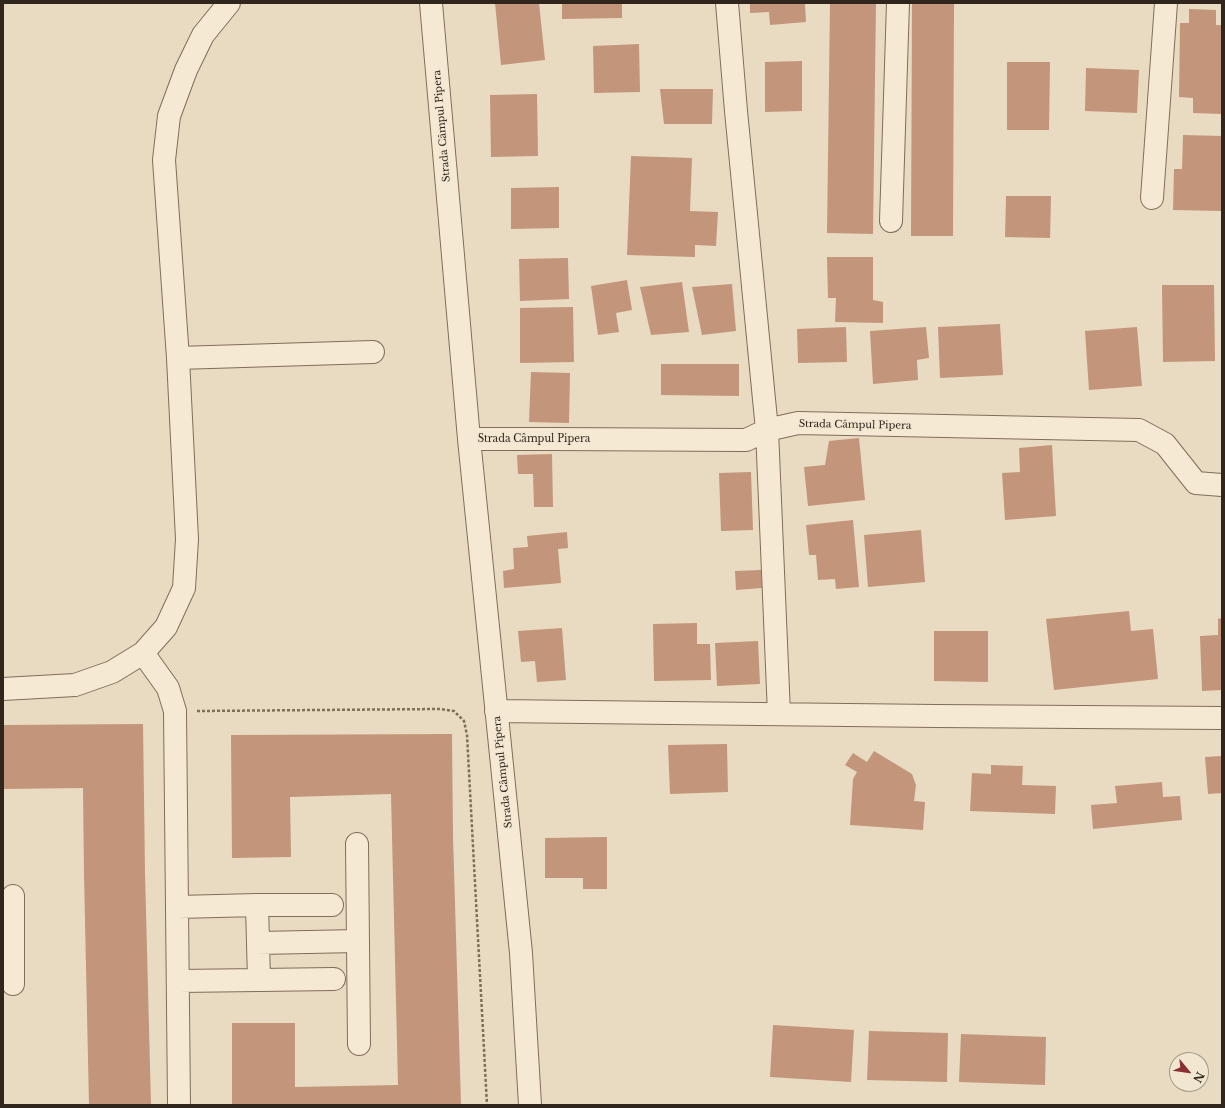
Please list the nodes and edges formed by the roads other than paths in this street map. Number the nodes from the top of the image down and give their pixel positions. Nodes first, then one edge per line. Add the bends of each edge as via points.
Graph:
1 (229, 3) edge
2 (431, 3) edge
3 (727, 3) edge
4 (898, 3) edge
5 (1166, 3) edge
6 (1152, 198) dead end
7 (891, 221) dead end
8 (373, 352) dead end
9 (178, 358) junction
10 (767, 430) junction
11 (469, 439) junction
12 (1222, 485) edge
13 (143, 652) junction
14 (3, 689) edge
15 (496, 710) junction
16 (779, 714) junction
17 (1222, 718) edge
18 (357, 844) dead end
19 (14, 896) dead end
20 (332, 904) dead end
21 (257, 905) junction
22 (178, 907) junction
23 (358, 942) junction
24 (258, 943) junction
25 (334, 979) dead end
26 (258, 980) junction
27 (178, 981) junction
28 (13, 984) dead end
29 (359, 1044) dead end
30 (179, 1105) edge
31 (530, 1105) edge

1 - 9 street via 203,35 186,70 169,116 164,160
2 - 11 street, Strada Câmpul Pipera
3 - 10 street
4 - 7 street
5 - 6 street
8 - 9 street
9 - 13 street via 188,539 184,588 166,627
10 - 11 street, Strada Câmpul Pipera via 746,440
10 - 12 street, Strada Câmpul Pipera via 798,423 1139,430 1165,444 1196,483
10 - 16 street
11 - 15 street, Strada Câmpul Pipera
13 - 14 street via 112,672 75,685
13 - 22 street via 168,688 175,711
15 - 16 street
15 - 31 street, Strada Câmpul Pipera via 521,953
16 - 17 street
18 - 23 street
19 - 28 street
20 - 21 street
21 - 22 street
21 - 24 street
22 - 27 street
23 - 24 street
23 - 29 street
24 - 26 street
25 - 26 street
26 - 27 street
27 - 30 street

